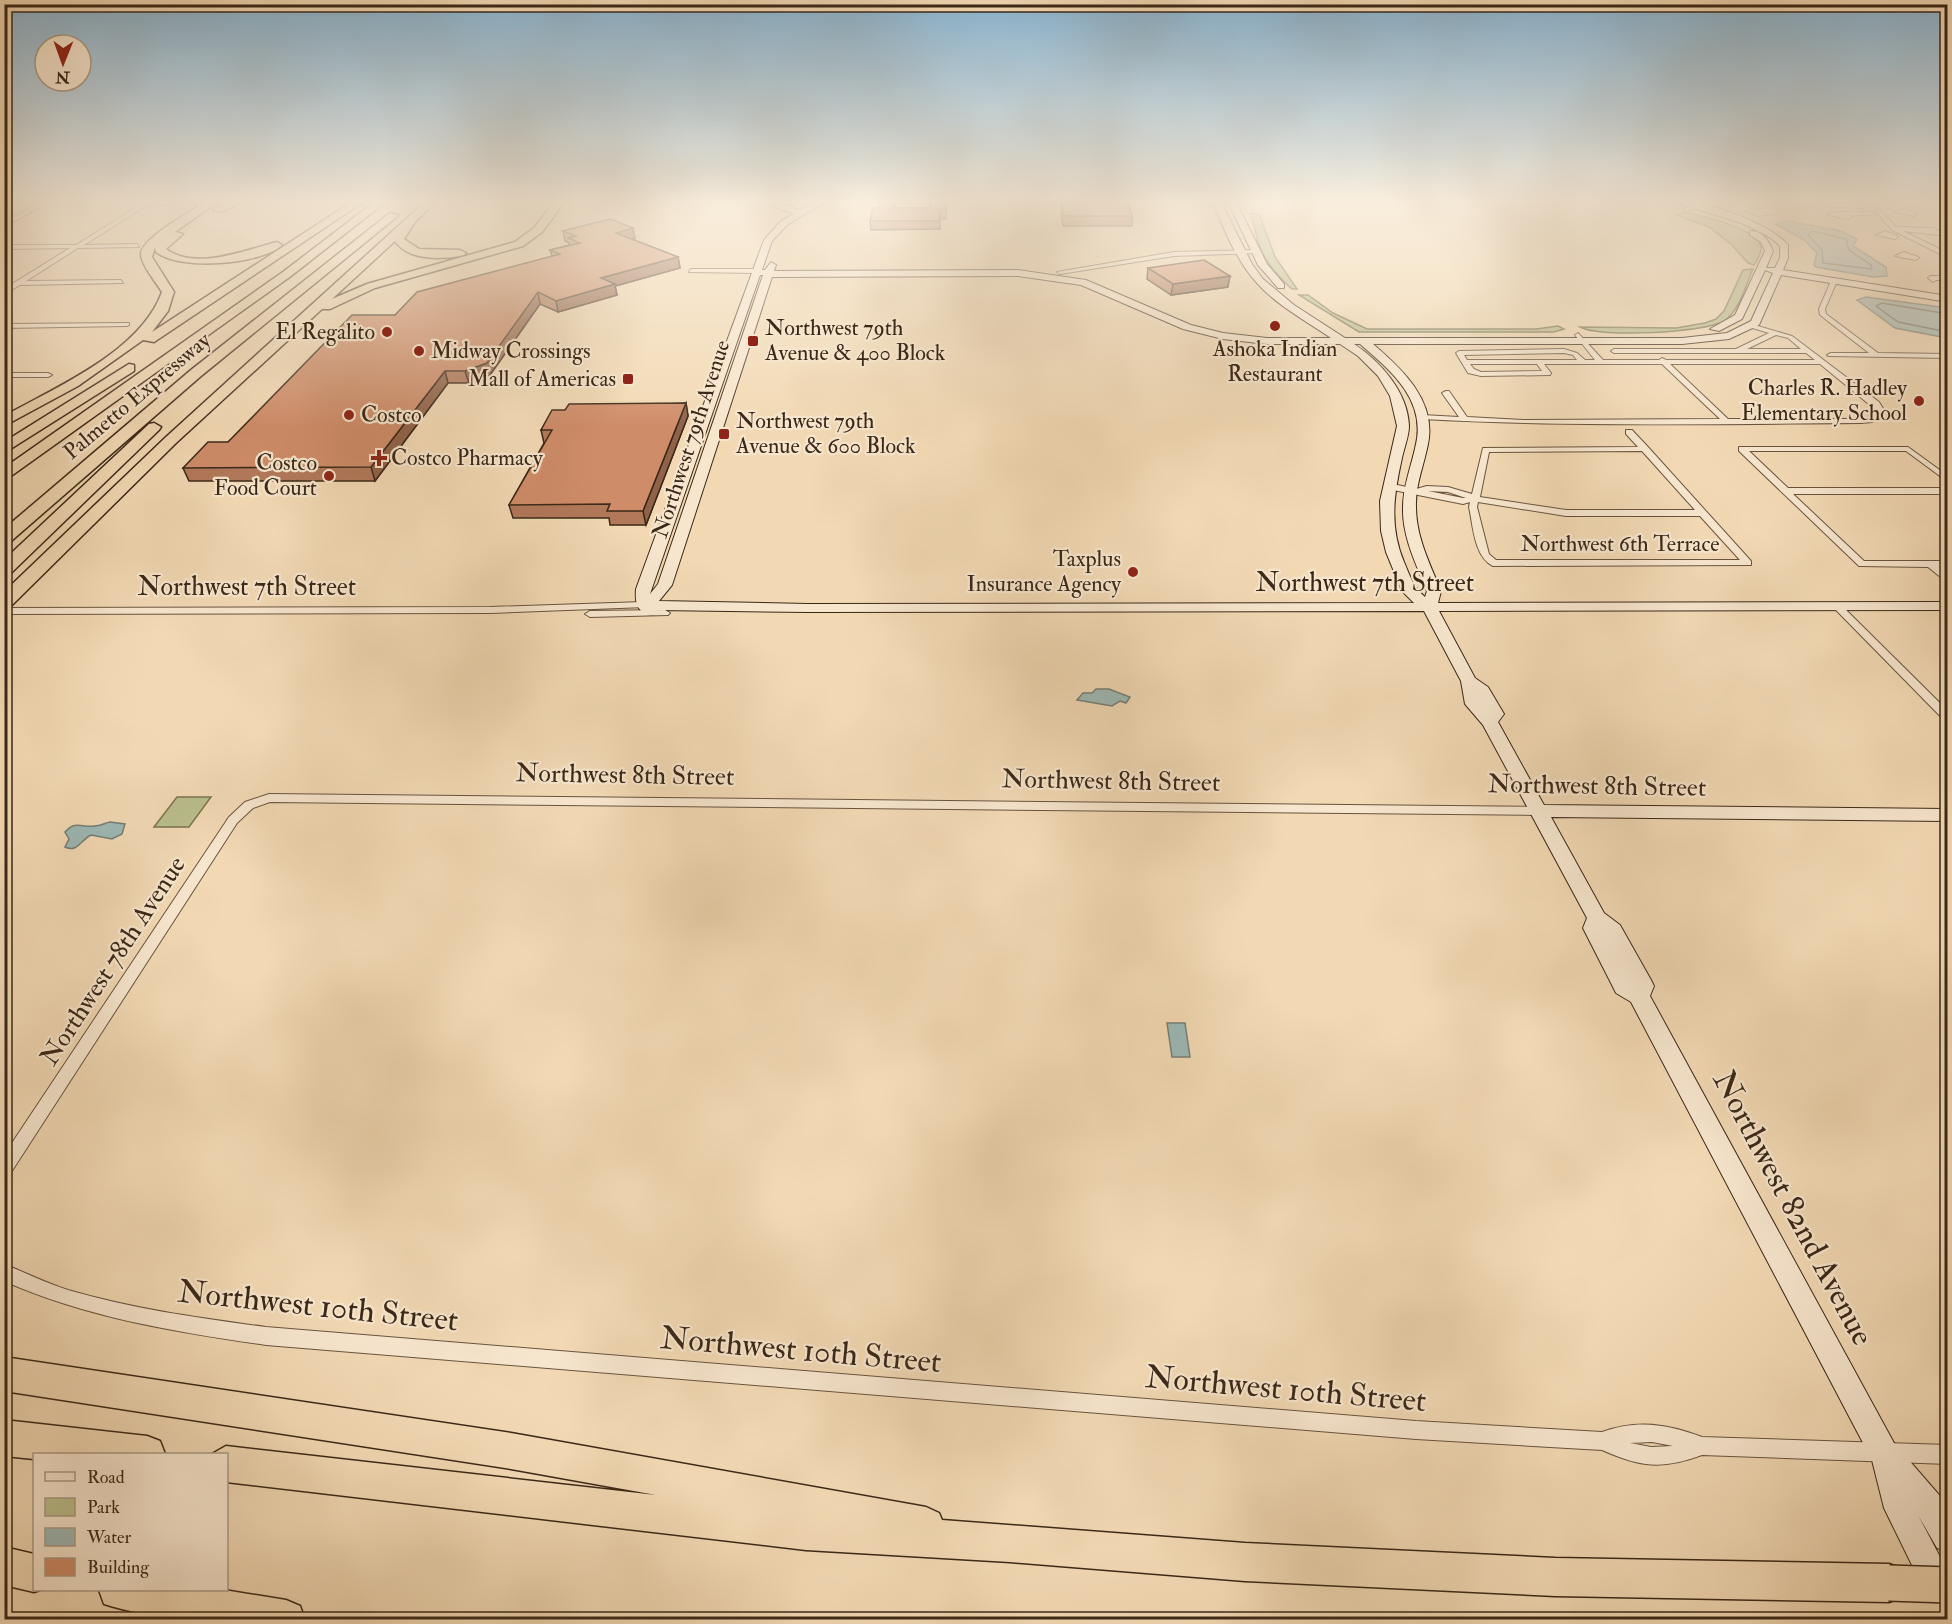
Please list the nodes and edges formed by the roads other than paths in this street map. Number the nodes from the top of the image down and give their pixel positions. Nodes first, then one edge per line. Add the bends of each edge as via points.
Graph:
1 (30, 276) edge
2 (158, 276) edge
3 (245, 276) edge
4 (284, 276) edge
5 (285, 276) edge
6 (318, 276) edge
7 (352, 276) edge
8 (406, 276) edge
9 (754, 276) edge
10 (768, 276) edge
11 (1064, 276) edge
12 (1095, 276) edge
13 (1257, 276) edge
14 (1271, 276) edge
15 (1757, 276) edge
16 (1777, 276) edge
17 (1807, 276) edge
18 (1820, 276) edge
19 (1833, 281) junction
20 (121, 282) dead end
21 (4, 283) edge
22 (18, 283) junction
23 (4, 292) edge
24 (1947, 294) edge
25 (1947, 299) edge
26 (300, 323) junction
27 (127, 324) dead end
28 (1319, 325) junction
29 (4, 326) edge
30 (1751, 326) junction
31 (247, 333) junction
32 (1775, 333) junction
33 (1300, 335) junction
34 (1337, 335) junction
35 (1351, 338) junction
36 (1365, 342) junction
37 (1585, 342) junction
38 (1614, 351) dead end
39 (1652, 351) junction
40 (1737, 351) junction
41 (1807, 351) junction
42 (1831, 355) dead end
43 (1876, 355) junction
44 (1947, 356) edge
45 (1465, 362) junction
46 (1539, 362) junction
47 (1583, 362) junction
48 (1601, 362) junction
49 (1614, 362) junction
50 (1664, 362) junction
51 (1822, 362) junction
52 (100, 366) junction
53 (4, 375) edge
54 (48, 375) dead end
55 (715, 387) junction
56 (730, 388) junction
57 (1446, 393) dead end
58 (1422, 417) junction
59 (1464, 420) junction
60 (1726, 421) junction
61 (4, 422) edge
62 (1629, 432) dead end
63 (4, 449) edge
64 (1645, 449) junction
65 (4, 476) edge
66 (1947, 480) edge
67 (1388, 486) junction
68 (1415, 490) junction
69 (1786, 491) junction
70 (1947, 491) edge
71 (1475, 499) junction
72 (1704, 513) junction
73 (4, 537) edge
74 (1930, 564) junction
75 (1947, 564) edge
76 (4, 570) edge
77 (1947, 580) edge
78 (664, 585) junction
79 (10, 597) edge
80 (643, 605) junction
81 (1837, 606) junction
82 (1947, 606) edge
83 (1429, 607) junction
84 (782, 608) junction
85 (693, 609) junction
86 (490, 610) junction
87 (4, 611) edge
88 (665, 613) junction
89 (1947, 718) edge
90 (274, 797) joint
91 (1539, 811) junction
92 (1947, 815) edge
93 (4, 1169) edge
94 (4, 1272) edge
95 (4, 1374) edge
96 (4, 1438) edge
97 (130, 1453) edge
98 (1884, 1453) junction
99 (1947, 1455) edge
100 (228, 1464) edge
101 (1947, 1536) edge
102 (1010, 1542) junction
103 (4, 1566) edge
104 (33, 1573) edge
105 (1947, 1585) edge
106 (124, 1591) edge
107 (1947, 1603) edge
108 (286, 1620) edge

1 - 22 street
2 - 52 highway via 168,292 165,307 146,332
3 - 52 highway
4 - 63 highway via 245,292
5 - 65 highway, Palmetto Expressway
6 - 31 highway, Palmetto Expressway
7 - 26 highway
8 - 26 highway via 336,301
9 - 55 street, Northwest 79th Avenue
10 - 56 street, Northwest 79th Avenue
11 - 35 street via 1176,323 1216,334 1267,341
12 - 33 street via 1207,325 1252,333
13 - 28 street
14 - 35 street, Northwest 82nd Avenue via 1288,293
15 - 37 street via 1736,320 1712,330
16 - 30 street via 1758,319
17 - 19 street
18 - 24 street
19 - 25 street
19 - 43 street via 1822,315
20 - 22 street
21 - 22 street
22 - 23 street
26 - 79 highway via 171,440
27 - 29 street
28 - 33 street via 1315,331
28 - 34 street
30 - 32 street
30 - 37 street via 1733,334 1697,340
31 - 73 highway, Palmetto Expressway
31 - 76 highway via 241,349
32 - 40 street
32 - 41 street via 1788,336
33 - 34 street
34 - 35 street
35 - 36 street, Northwest 82nd Avenue
35 - 37 street
35 - 67 street, Northwest 82nd Avenue via 1382,374 1399,403 1403,434
36 - 37 street
36 - 58 street, Northwest 82nd Avenue via 1404,379
37 - 48 street
37 - 49 street
38 - 39 street
39 - 40 street
39 - 50 street
40 - 41 street
41 - 51 street
42 - 43 street
43 - 44 street
45 - 46 street
45 - 46 street via 1471,371 1481,374 1547,373
45 - 47 street via 1459,352 1564,351
46 - 47 street
47 - 48 street
48 - 49 street
49 - 50 street
50 - 51 street
50 - 60 street
51 - 60 street via 1880,410 1869,420 1861,421
52 - 61 highway
53 - 54 street
55 - 56 street
55 - 80 street, Northwest 79th Avenue via 643,589
56 - 78 street, Northwest 79th Avenue
57 - 59 street
58 - 59 street
58 - 68 street, Northwest 82nd Avenue via 1424,441
59 - 60 street
62 - 64 street
64 - 71 street via 1486,450
64 - 72 street
66 - 69 street via 1908,449 1742,449
67 - 68 street
67 - 83 street, Northwest 82nd Avenue via 1387,525 1397,564 1409,591
68 - 71 street via 1463,501
68 - 83 street, Northwest 82nd Avenue via 1409,508 1413,538 1434,591
69 - 70 street
69 - 74 street via 1862,564
71 - 72 street via 1566,513
71 - 72 street, Northwest 6th Terrace via 1473,507 1485,555 1493,563 1748,563
74 - 75 street
74 - 77 street
78 - 80 street, Northwest 79th Avenue
78 - 85 street
80 - 85 street, Northwest 7th Street
80 - 86 street, Northwest 7th Street
80 - 88 street
81 - 82 street, Northwest 7th Street
81 - 83 street, Northwest 7th Street
81 - 89 street
83 - 84 street, Northwest 7th Street
83 - 91 street, Northwest 82nd Avenue via 1469,681 1467,692 1479,714 1490,722
84 - 85 street, Northwest 7th Street via 719,605
84 - 85 street, Northwest 7th Street via 735,613
85 - 88 street, Northwest 7th Street
86 - 87 street, Northwest 7th Street
86 - 88 street, Northwest 7th Street via 547,614
90 - 91 street, Northwest 8th Street
90 - 93 street, Northwest 78th Avenue via 249,805 232,820
91 - 92 street, Northwest 8th Street
91 - 98 street, Northwest 82nd Avenue via 1597,918 1593,928 1623,987 1639,996
94 - 98 street, Northwest 10th Street via 117,1310 266,1336 1602,1442 1629,1453 1658,1458 1702,1446
95 - 102 highway via 511,1451
96 - 97 highway
98 - 99 street, Northwest 10th Street
98 - 101 street, Northwest 82nd Avenue via 1930,1506
98 - 107 street, Northwest 82nd Avenue via 1899,1508
100 - 102 highway via 806,1531
102 - 105 highway, bridge via 1245,1562 1495,1574
103 - 104 highway
106 - 108 highway

